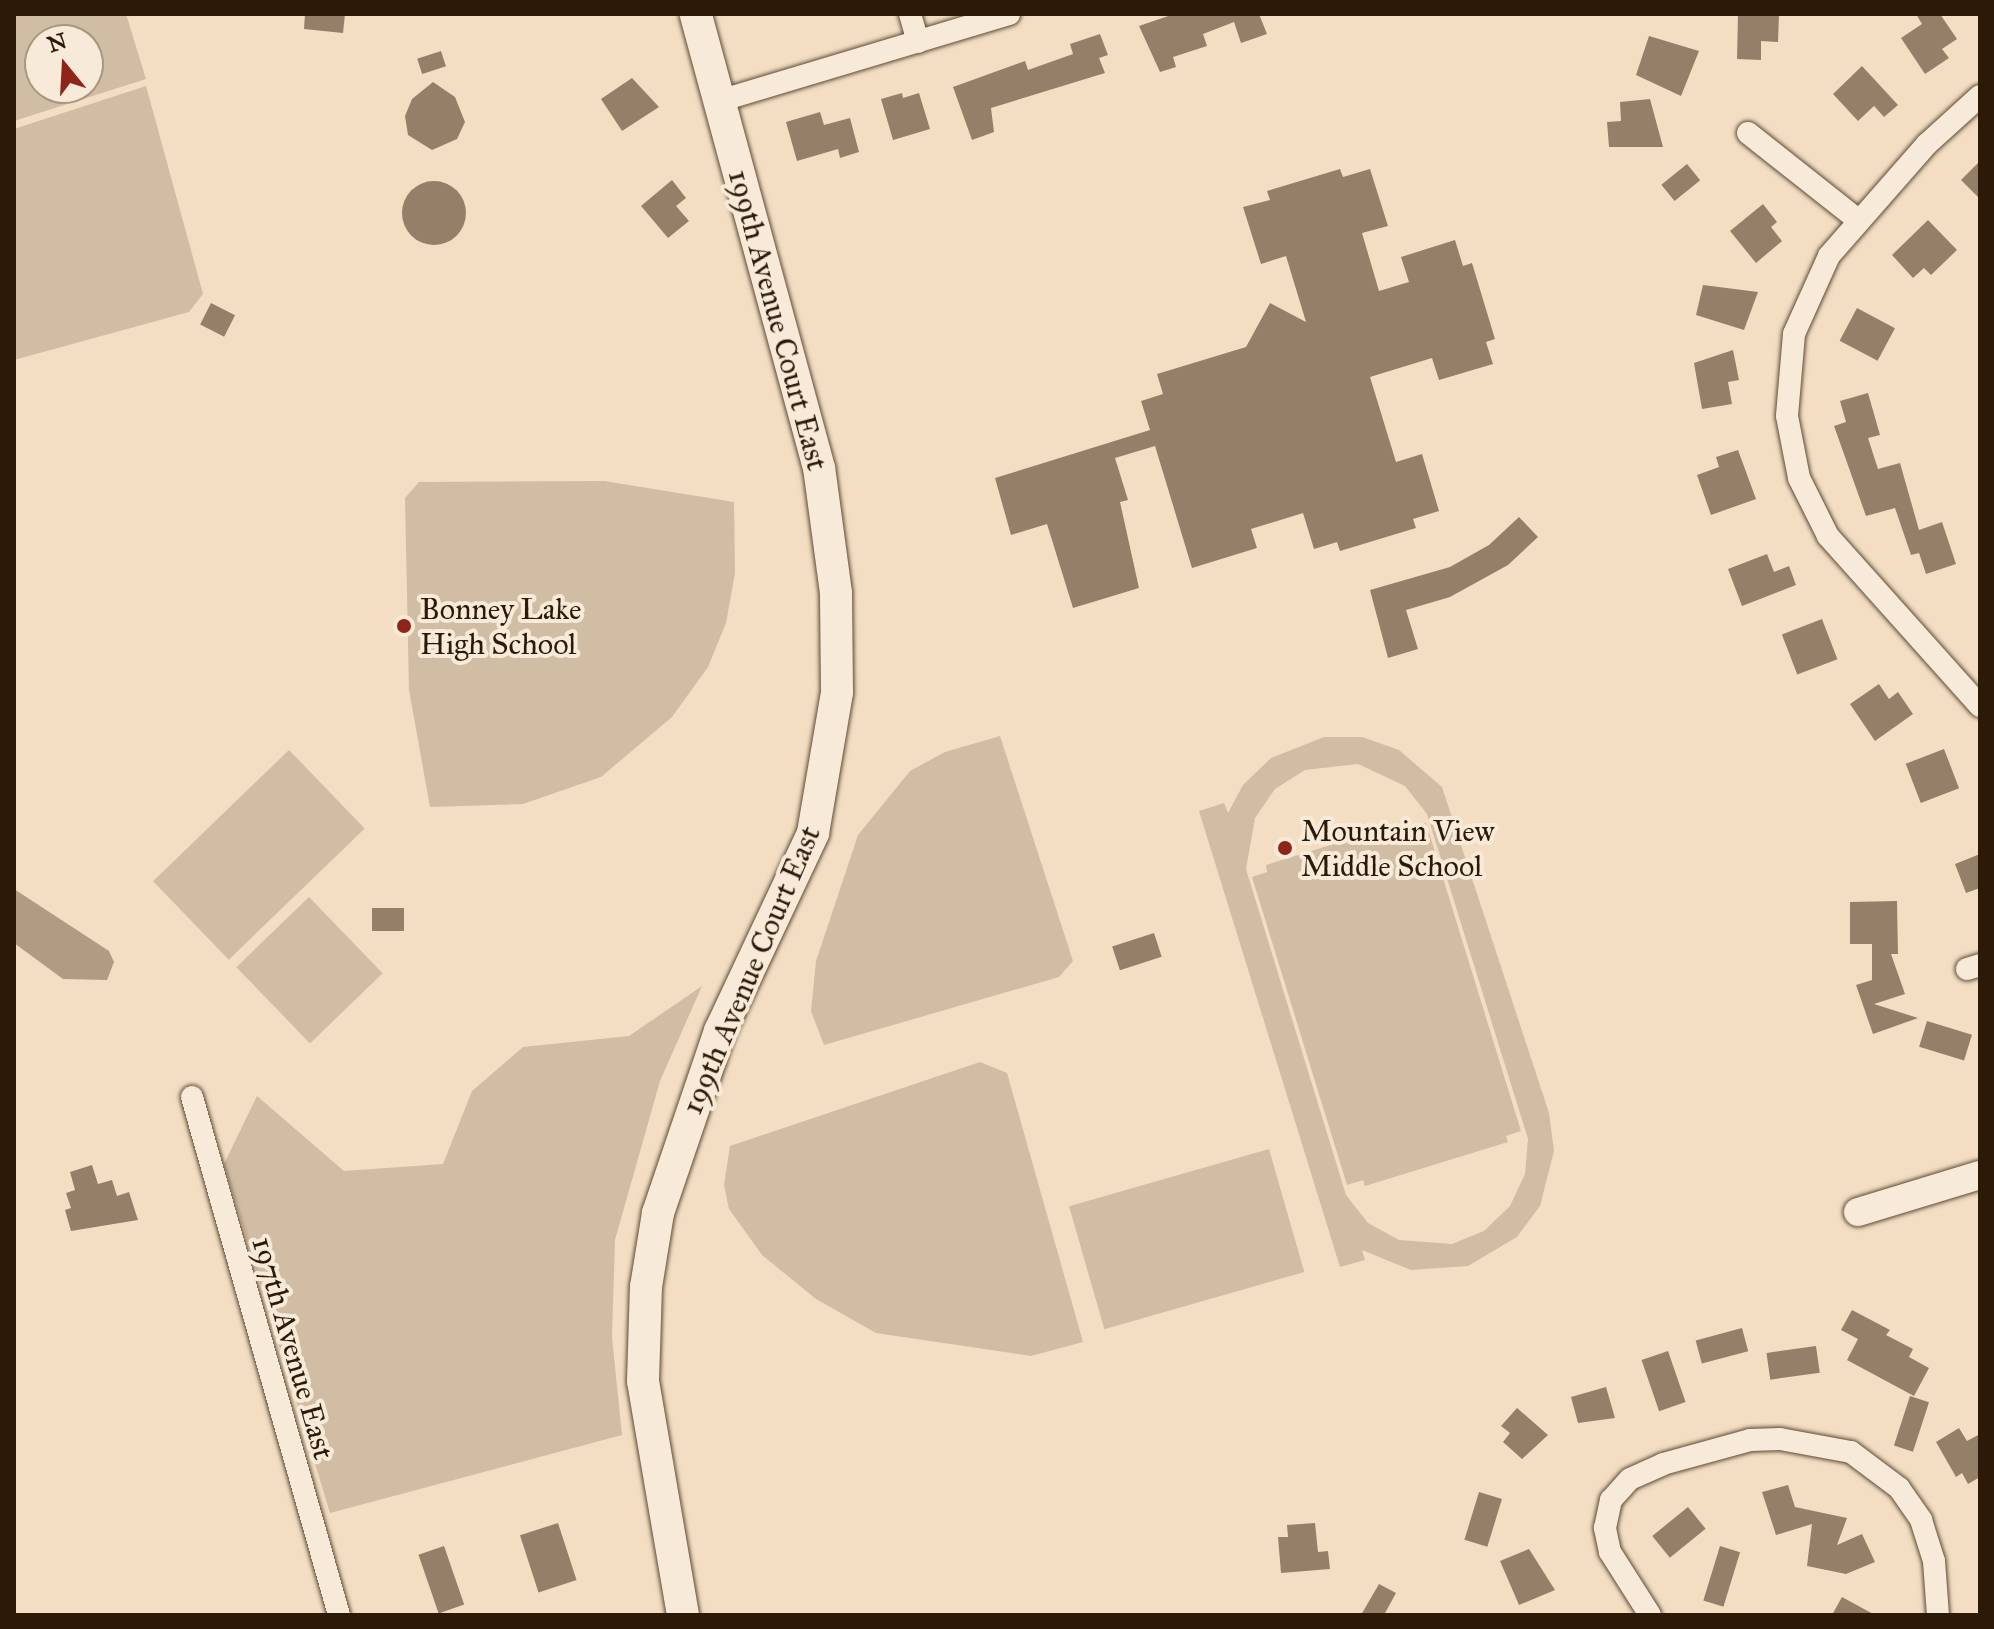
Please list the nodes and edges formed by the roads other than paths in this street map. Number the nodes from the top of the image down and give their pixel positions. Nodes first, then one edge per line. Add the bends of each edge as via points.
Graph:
1 (696, 14) edge
2 (910, 14) edge
3 (1009, 14) edge
4 (918, 42) junction
5 (1980, 96) edge
6 (719, 101) junction
7 (1748, 133) dead end
8 (1858, 220) junction
9 (1980, 706) edge
10 (192, 1097) dead end
11 (1980, 1175) edge
12 (1858, 1212) dead end
13 (339, 1615) edge
14 (683, 1615) edge
15 (1650, 1615) edge
16 (1938, 1615) edge

1 - 6 main road, 199th Avenue Court East
2 - 4 street
3 - 4 street
4 - 6 street
5 - 8 street
6 - 14 main road, 199th Avenue Court East via 819,468 836,593 837,692 813,833 720,1031 658,1213 646,1287 643,1381 668,1554
7 - 8 street
8 - 9 street via 1822,270 1794,334 1787,416 1799,478 1828,536
10 - 13 street, 197th Avenue East
11 - 12 street
15 - 16 street via 1610,1552 1605,1528 1611,1500 1630,1479 1663,1464 1750,1440 1807,1439 1851,1452 1899,1488 1921,1520 1934,1561

